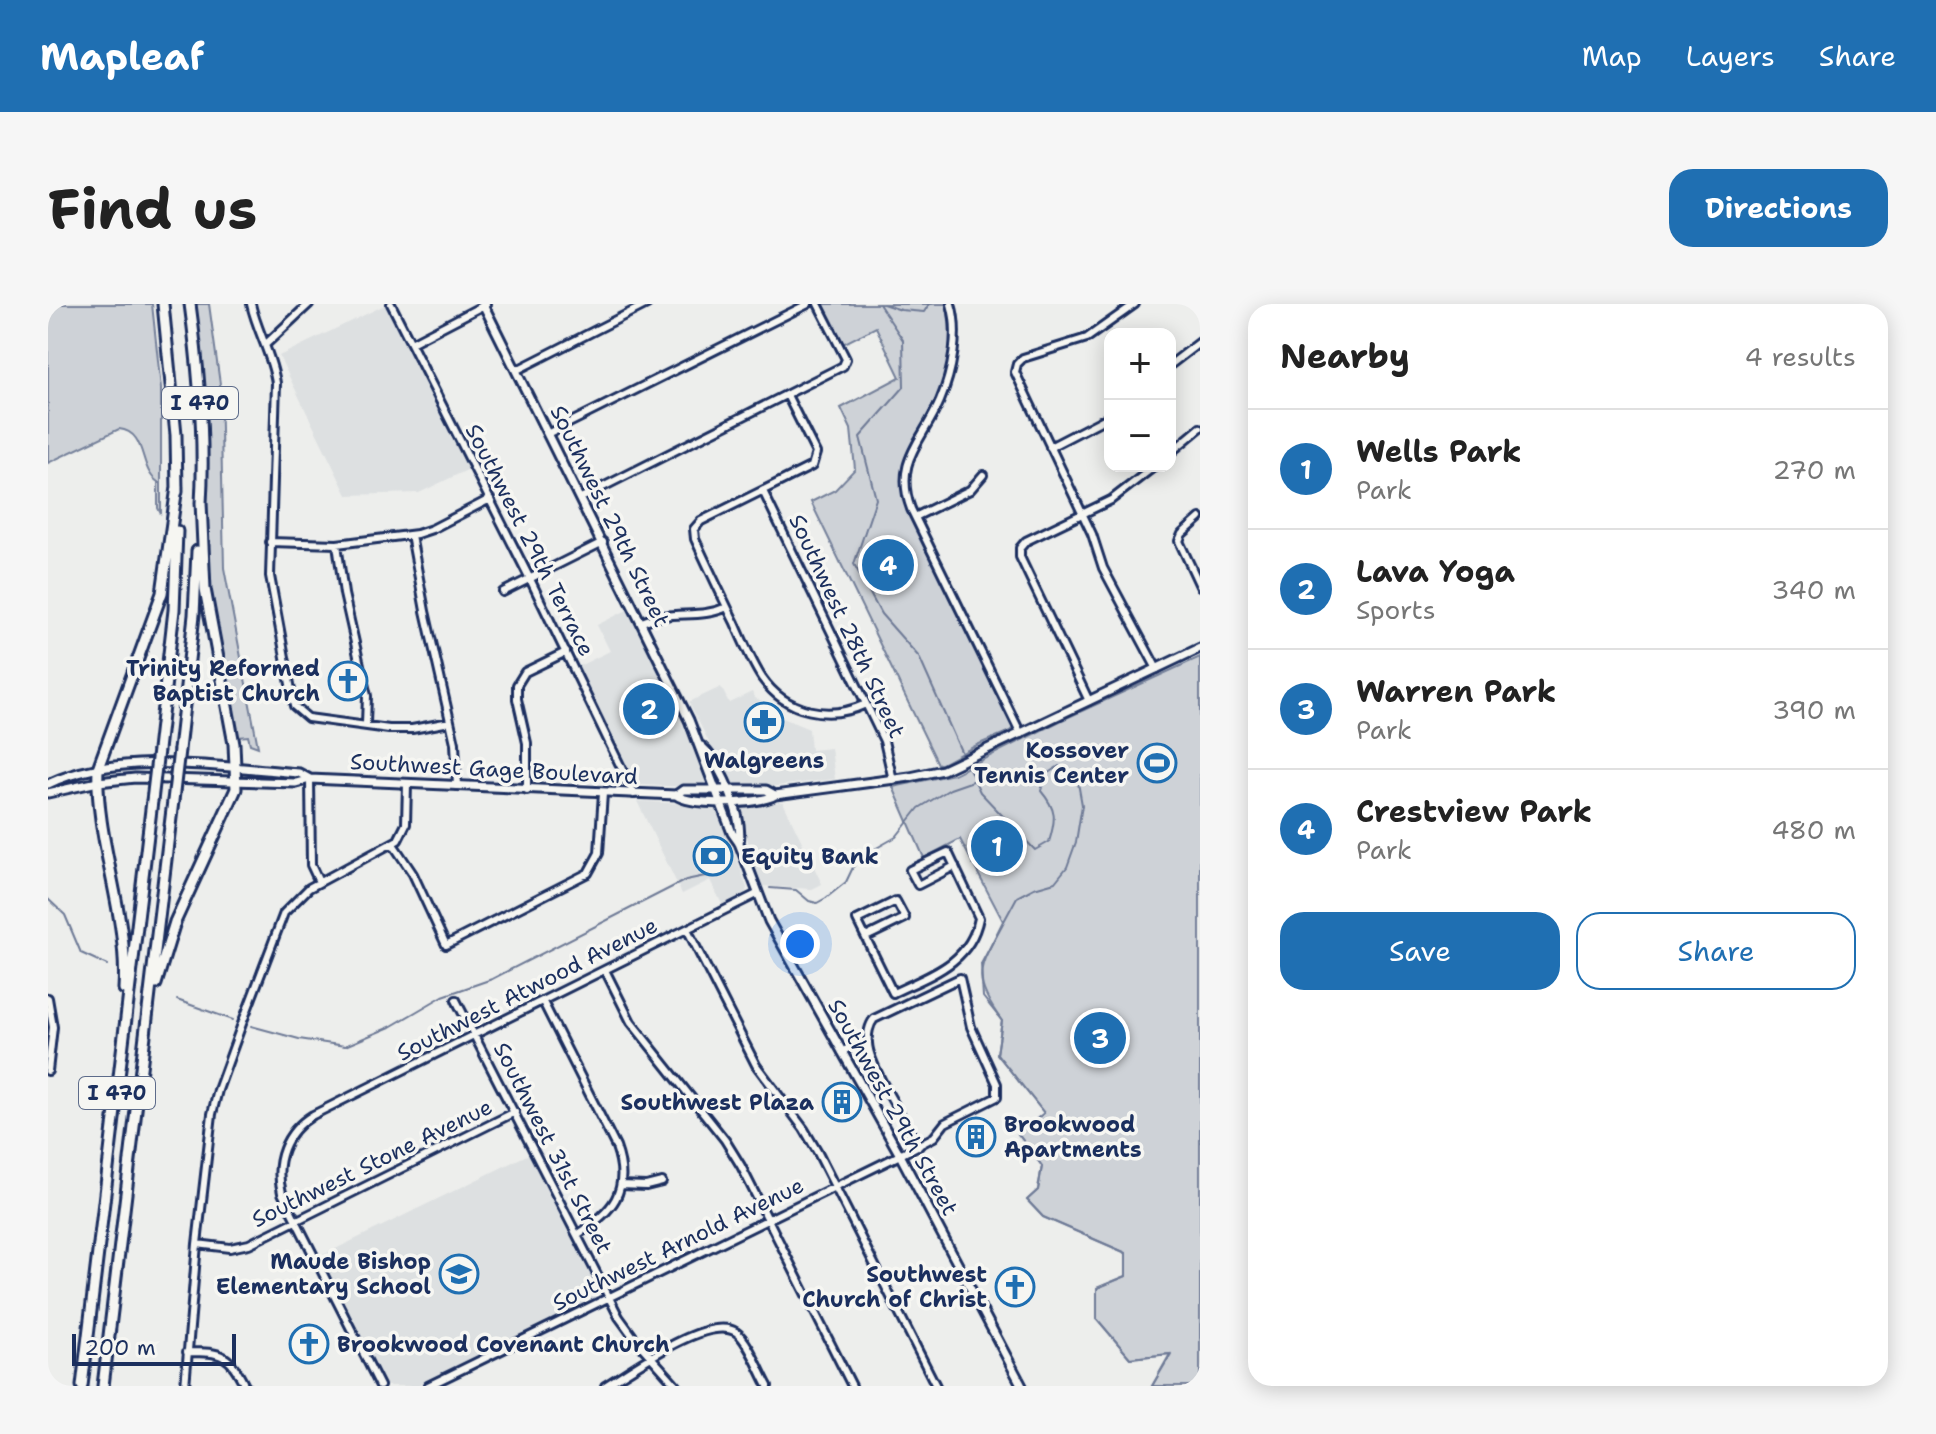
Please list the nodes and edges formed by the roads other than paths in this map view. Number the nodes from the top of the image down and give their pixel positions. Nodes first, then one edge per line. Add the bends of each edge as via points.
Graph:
1 (163, 304) edge
2 (190, 304) edge
3 (251, 304) edge
4 (309, 304) edge
5 (391, 304) edge
6 (647, 304) edge
7 (808, 304) edge
8 (818, 304) edge
9 (951, 304) edge
10 (1135, 304) edge
11 (485, 305) edge
12 (1200, 342) edge
13 (411, 343) junction
14 (265, 345) junction
15 (1176, 360) edge
16 (517, 370) junction
17 (787, 395) junction
18 (1104, 419) edge
19 (1200, 428) edge
20 (549, 433) junction
21 (1050, 447) junction
22 (1176, 448) edge
23 (274, 460) junction
24 (285, 460) dead end
25 (1148, 472) edge
26 (983, 475) dead end
27 (177, 487) junction
28 (763, 491) junction
29 (581, 498) junction
30 (490, 499) junction
31 (201, 502) junction
32 (1082, 514) junction
33 (915, 517) junction
34 (1200, 518) edge
35 (411, 535) junction
36 (270, 542) junction
37 (603, 542) junction
38 (337, 544) junction
39 (530, 579) junction
40 (1200, 586) edge
41 (503, 592) dead end
42 (727, 607) junction
43 (642, 622) junction
44 (1200, 648) edge
45 (566, 652) junction
46 (1157, 669) junction
47 (1089, 701) junction
48 (866, 704) junction
49 (450, 722) junction
50 (366, 724) junction
51 (1021, 734) junction
52 (701, 746) junction
53 (98, 768) junction
54 (237, 768) junction
55 (310, 779) junction
56 (893, 780) junction
57 (98, 782) junction
58 (237, 782) junction
59 (48, 784) edge
60 (407, 784) junction
61 (457, 786) junction
62 (527, 790) junction
63 (717, 792) junction
64 (729, 792) junction
65 (48, 793) edge
66 (603, 793) junction
67 (634, 794) junction
68 (676, 795) junction
69 (775, 795) junction
70 (722, 802) junction
71 (733, 802) junction
72 (739, 843) junction
73 (393, 844) junction
74 (955, 866) junction
75 (319, 882) junction
76 (757, 894) junction
77 (687, 929) junction
78 (866, 937) junction
79 (605, 970) junction
80 (48, 999) edge
81 (456, 1000) dead end
82 (543, 1002) junction
83 (475, 1035) junction
84 (124, 1036) junction
85 (145, 1038) junction
86 (868, 1043) junction
87 (842, 1052) junction
88 (48, 1071) edge
89 (515, 1112) junction
90 (919, 1146) junction
91 (900, 1155) junction
92 (662, 1182) dead end
93 (621, 1185) junction
94 (835, 1188) junction
95 (768, 1220) junction
96 (295, 1221) junction
97 (577, 1235) junction
98 (197, 1244) junction
99 (609, 1299) junction
100 (187, 1352) junction
101 (652, 1356) junction
102 (82, 1386) edge
103 (103, 1386) edge
104 (185, 1386) edge
105 (245, 1386) edge
106 (380, 1386) edge
107 (428, 1386) edge
108 (605, 1386) edge
109 (677, 1386) edge
110 (768, 1386) edge
111 (852, 1386) edge
112 (936, 1386) edge
113 (1022, 1386) edge

1 - 27 highway, I 470
2 - 31 highway, I 470 via 198,369
3 - 14 street
4 - 14 street
5 - 13 street, Southwest 29th Terrace
6 - 16 street
7 - 20 street
8 - 17 street via 846,364
9 - 33 street via 955,326 945,386 905,472
10 - 21 street via 1087,338 1017,364 1015,375
11 - 13 street
11 - 16 main road, Southwest 29th Street
12 - 15 street
13 - 30 street, Southwest 29th Terrace
14 - 23 street via 276,383
16 - 20 main road, Southwest 29th Street
17 - 28 street via 816,453 815,462
17 - 29 street
18 - 21 street
19 - 22 street
20 - 29 main road, Southwest 29th Street
21 - 32 street
23 - 24 street
23 - 36 street
25 - 32 street
26 - 33 street via 970,490
27 - 53 highway via 162,593
27 - 84 highway, I 470, bridge via 174,610
28 - 42 street via 694,529
28 - 48 street, Southwest 28th Street
29 - 37 main road, Southwest 29th Street
30 - 35 street
30 - 39 street, Southwest 29th Terrace
31 - 54 highway via 205,589
31 - 85 highway, I 470, bridge via 194,615
32 - 46 street via 1103,568
32 - 47 street via 1026,541 1020,557
33 - 51 street
34 - 40 street via 1180,537
35 - 38 street
35 - 49 street
36 - 38 street
36 - 50 street via 270,576 294,706 308,718
37 - 39 street
37 - 43 main road, Southwest 29th Street
38 - 50 street via 367,696
39 - 41 street
39 - 45 street, Southwest 29th Terrace
42 - 43 street via 706,615 668,614
42 - 48 street via 759,673 782,698 798,708 824,713
43 - 52 main road, Southwest 29th Street
44 - 46 main road, Southwest Gage Boulevard
45 - 62 street via 525,672 517,685 527,743
45 - 67 street, Southwest 29th Terrace
46 - 47 main road, Southwest Gage Boulevard
47 - 51 main road, Southwest Gage Boulevard
48 - 56 street, Southwest 28th Street via 884,741
49 - 50 street via 412,729
49 - 61 street
51 - 56 main road, Southwest Gage Boulevard via 952,766
52 - 63 main road, Southwest 29th Street
52 - 64 main road, Southwest 29th Street
53 - 54 main road, Southwest Gage Boulevard
53 - 57 highway
53 - 59 main road, Southwest Gage Boulevard
54 - 55 main road, Southwest Gage Boulevard via 299,773
54 - 58 highway
55 - 58 main road, Southwest Gage Boulevard
55 - 60 main road, Southwest Gage Boulevard
55 - 75 street via 311,865
56 - 69 main road, Southwest Gage Boulevard
57 - 58 main road, Southwest Gage Boulevard
57 - 65 main road, Southwest Gage Boulevard
57 - 84 highway via 124,948
58 - 85 highway via 175,922
60 - 61 main road, Southwest Gage Boulevard
60 - 73 street via 404,830
61 - 62 main road, Southwest Gage Boulevard
62 - 66 main road, Southwest Gage Boulevard
63 - 64 main road, Southwest Gage Boulevard
63 - 68 main road, Southwest Gage Boulevard via 683,790
63 - 70 main road, Southwest 29th Street
64 - 69 main road, Southwest Gage Boulevard via 766,790
64 - 71 main road, Southwest 29th Street
66 - 67 main road, Southwest Gage Boulevard
66 - 73 street via 600,849 588,873 446,945
67 - 68 main road, Southwest Gage Boulevard
68 - 70 main road, Southwest Gage Boulevard
69 - 71 main road, Southwest Gage Boulevard
70 - 71 main road, Southwest Gage Boulevard
70 - 72 main road, Southwest 29th Street
71 - 72 main road, Southwest 29th Street via 742,830
72 - 76 main road, Southwest 29th Street
73 - 75 street
74 - 74 street via 918,885 910,870 948,852
74 - 78 street via 979,918 974,937 957,960 893,993
75 - 98 street via 284,913 218,1090
76 - 77 street, Southwest Atwood Avenue
76 - 87 main road, Southwest 29th Street
77 - 79 street, Southwest Atwood Avenue
77 - 94 street via 748,1053 804,1129
78 - 78 street via 857,920 896,901 905,918
79 - 82 street, Southwest Atwood Avenue
79 - 95 street via 631,1022 731,1150
80 - 88 street via 53,1027
81 - 83 street, Southwest 31st Street
82 - 83 street, Southwest Atwood Avenue
82 - 93 street via 616,1147
83 - 89 street, Southwest 31st Street
83 - 96 street, Southwest Atwood Avenue via 313,1115 289,1136 279,1165 282,1193
84 - 102 highway, I 470
85 - 103 highway, I 470
86 - 87 street
86 - 90 street
86 - 90 street, Southwest Arnold Avenue via 874,1019 960,978 971,1027 997,1084 997,1097 945,1123
87 - 91 main road, Southwest 29th Street
89 - 96 street, Southwest Stone Avenue
89 - 97 street, Southwest 31st Street
90 - 91 street, Southwest Arnold Avenue
91 - 94 street, Southwest Arnold Avenue
91 - 113 main road, Southwest 29th Street
92 - 93 street
93 - 97 street via 608,1211
94 - 95 street, Southwest Arnold Avenue
94 - 112 street
95 - 99 street, Southwest Arnold Avenue
95 - 111 street
96 - 98 street, Southwest Stone Avenue via 237,1247
96 - 106 street
97 - 99 street, Southwest 31st Street
98 - 100 street
99 - 101 street, Southwest 31st Street
99 - 107 street, Southwest Arnold Avenue
100 - 104 street
100 - 105 street via 223,1355
101 - 108 street
101 - 109 street, Southwest 31st Street
101 - 110 street via 679,1341 727,1328 737,1333

